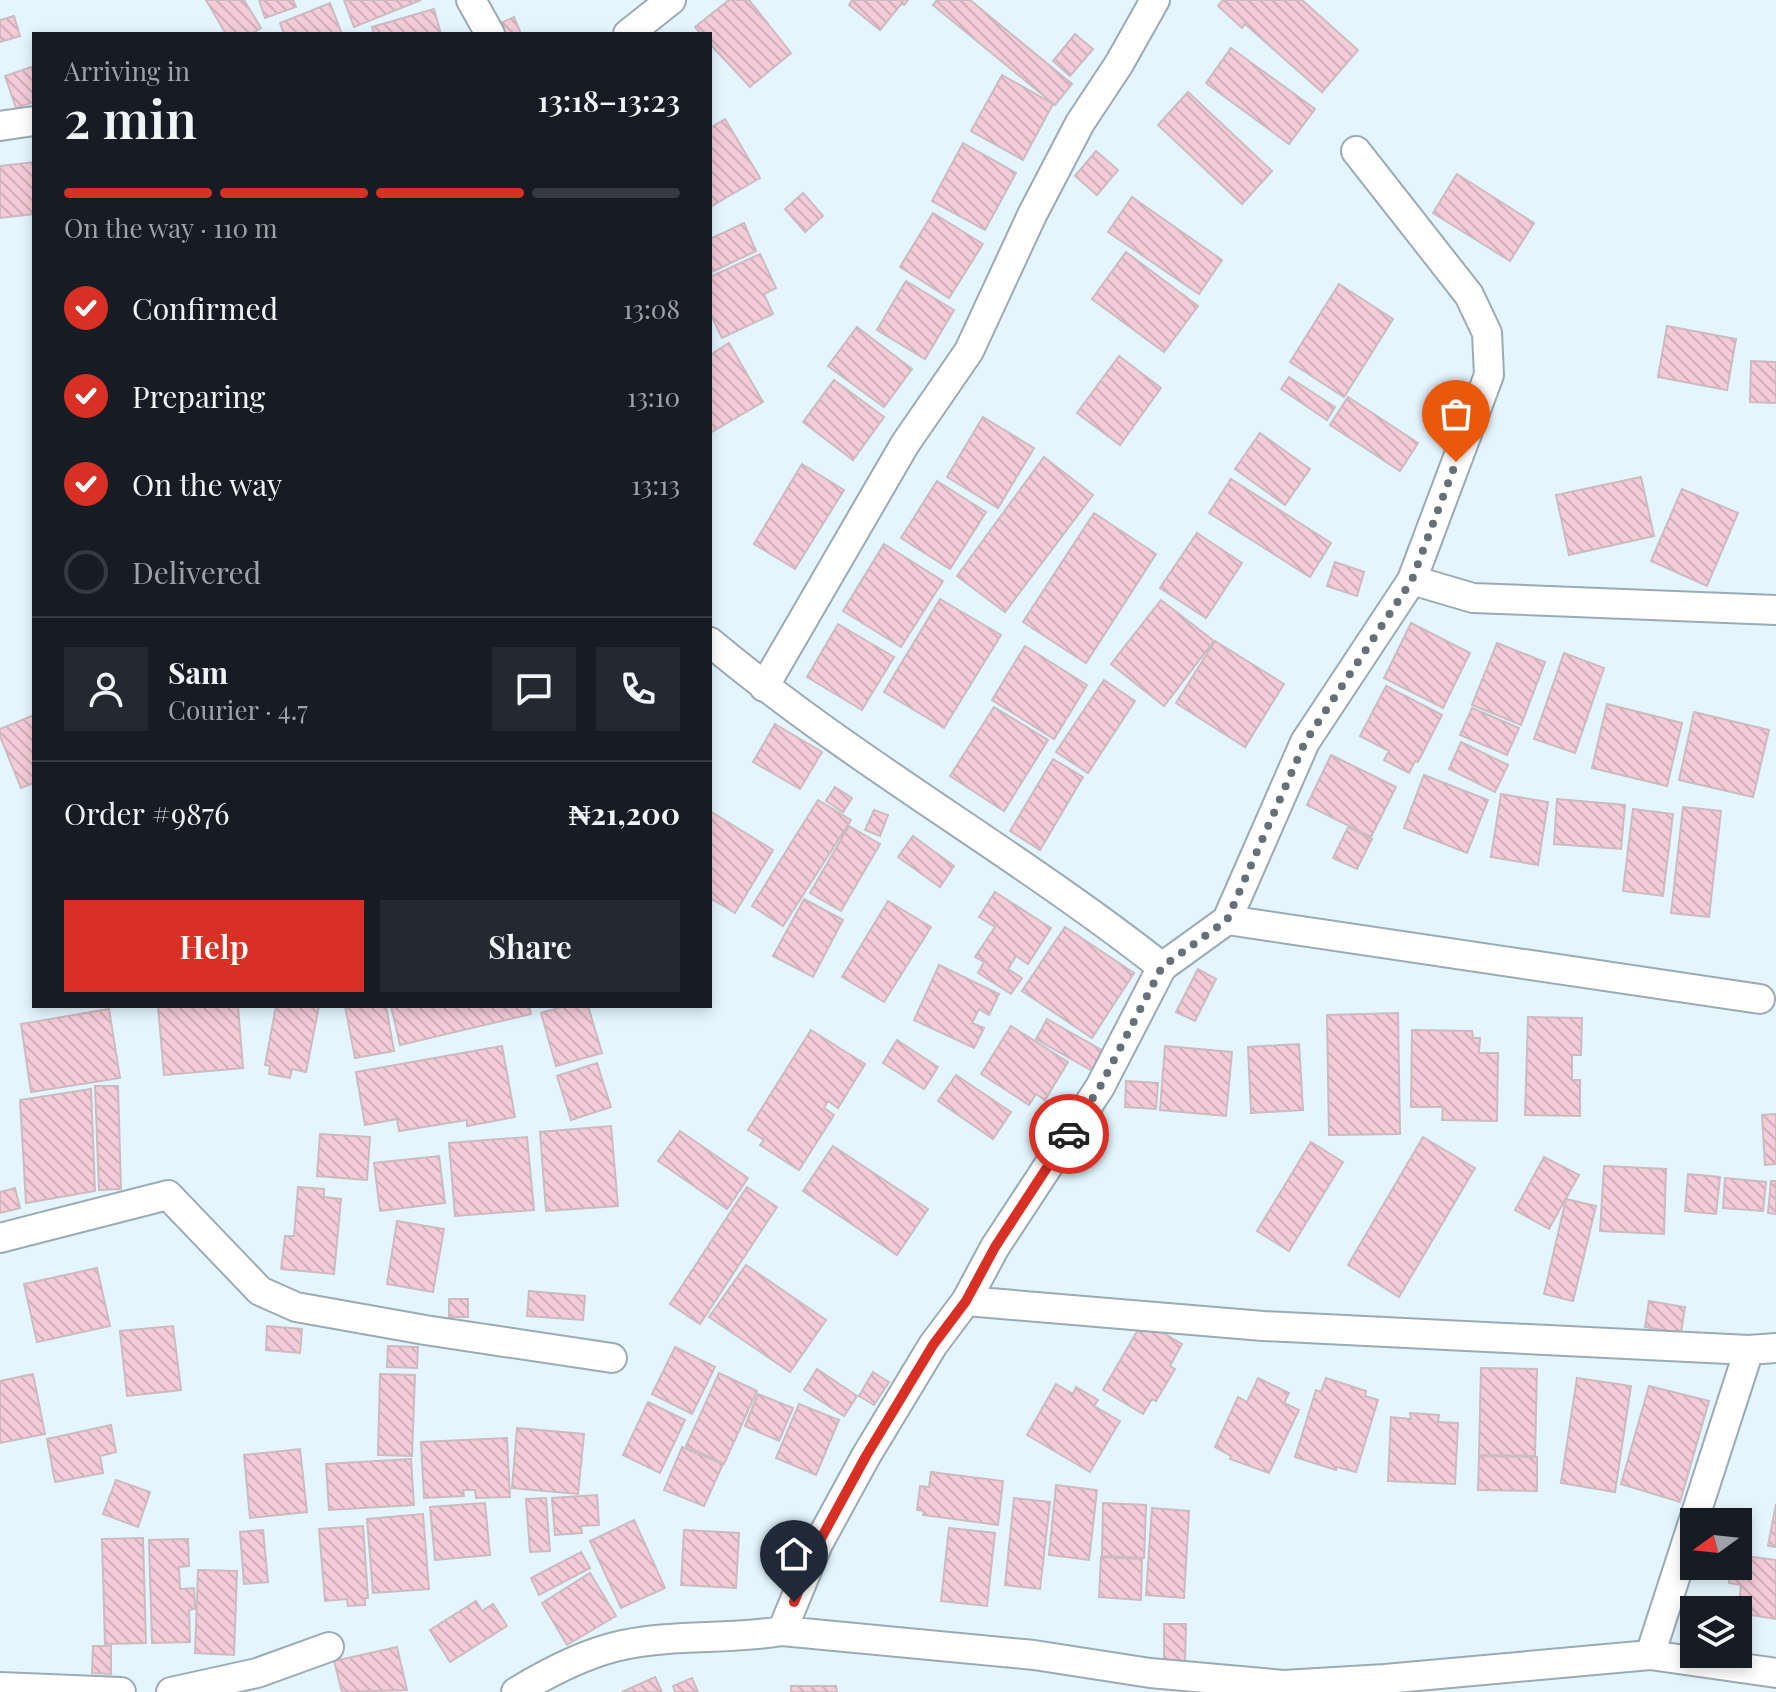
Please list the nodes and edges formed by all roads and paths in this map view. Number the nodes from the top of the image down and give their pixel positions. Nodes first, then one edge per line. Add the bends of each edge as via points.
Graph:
1 (471, 0) edge
2 (671, 0) edge
3 (1155, 0) edge
4 (489, 32) edge
5 (631, 32) edge
6 (32, 121) edge
7 (0, 126) edge
8 (1356, 151) dead end
9 (1412, 580) junction
10 (1776, 610) edge
11 (712, 644) edge
12 (764, 687) junction
13 (1227, 920) junction
14 (1162, 967) junction
15 (1760, 999) dead end
16 (0, 1238) edge
17 (966, 1301) junction
18 (1762, 1349) edge
19 (612, 1358) dead end
20 (782, 1631) junction
21 (329, 1647) dead end
22 (1650, 1655) junction
23 (1776, 1673) edge
24 (0, 1687) edge
25 (121, 1692) edge
26 (171, 1692) edge
27 (516, 1692) edge

1 - 4 street
2 - 5 street
3 - 12 street via 1080,123 969,351 905,444
6 - 7 street
8 - 9 street via 1469,295 1487,333 1489,375
9 - 10 street via 1473,598
9 - 13 street via 1305,742
11 - 12 street
12 - 14 street via 1094,914
13 - 14 street
13 - 15 street
14 - 17 street via 1100,1087 995,1247
16 - 19 street via 168,1195 260,1291 296,1307
17 - 18 street via 1263,1326
17 - 20 street via 866,1456 818,1544
18 - 22 street
20 - 22 street via 1284,1685
20 - 27 street via 621,1645 553,1670
21 - 26 street via 257,1673
22 - 23 street
24 - 25 street

